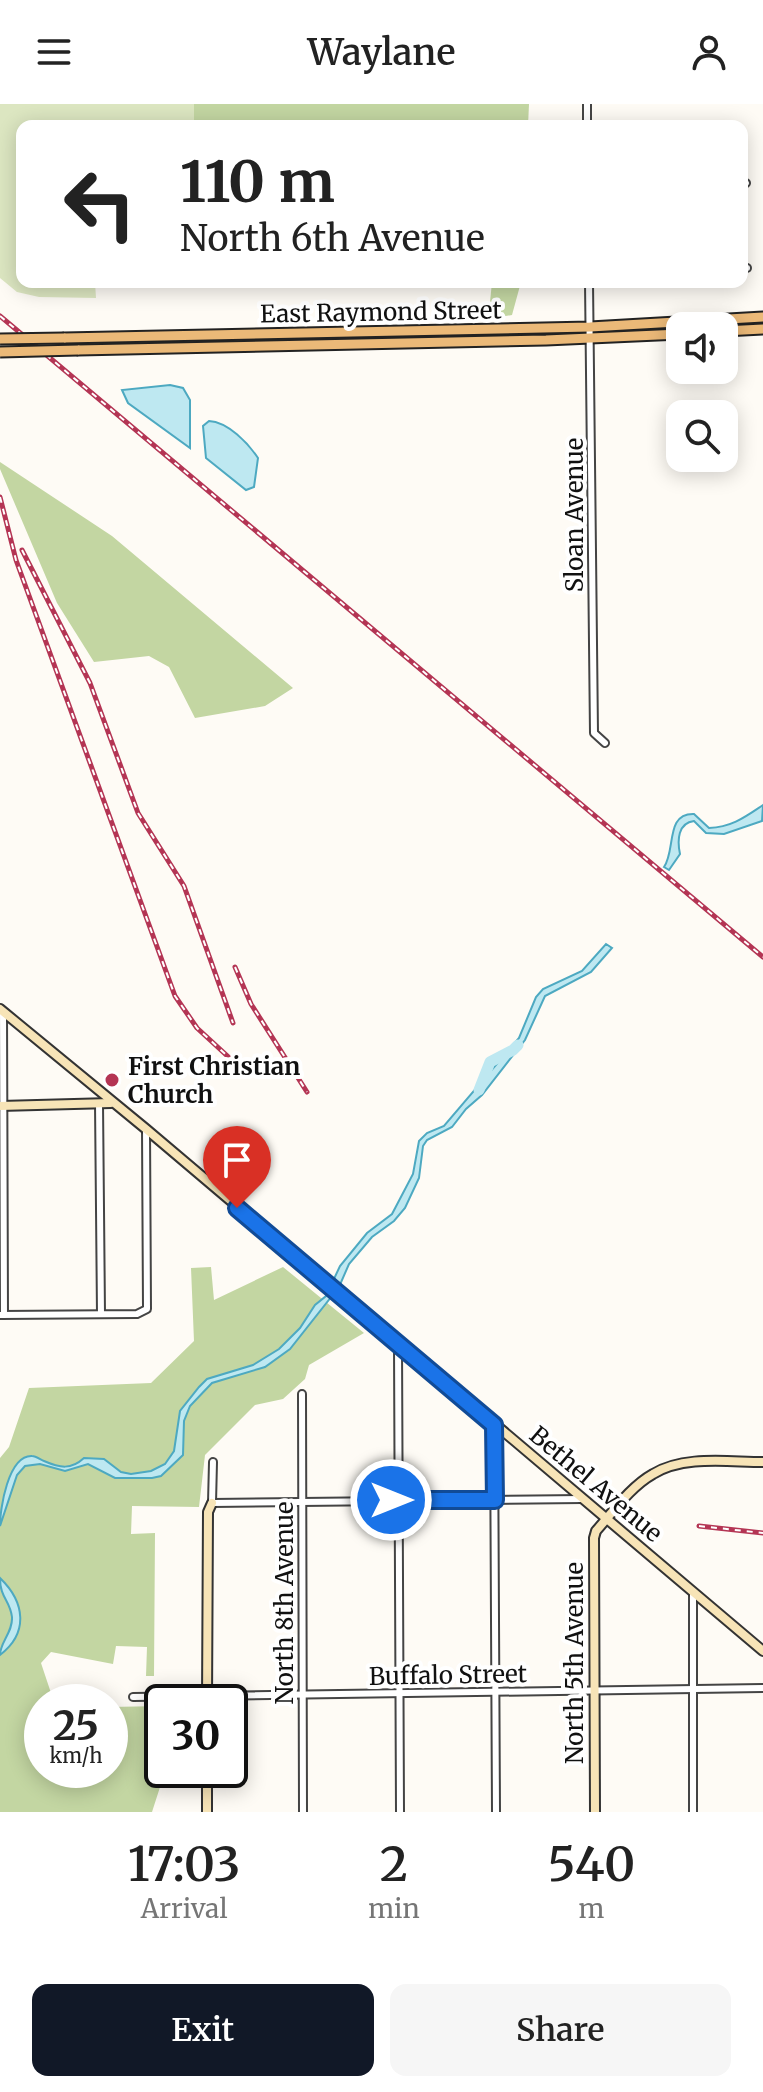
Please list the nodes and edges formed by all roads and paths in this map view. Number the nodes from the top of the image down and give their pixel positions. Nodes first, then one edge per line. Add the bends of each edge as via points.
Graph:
1 (589, 288) edge
2 (763, 317) edge
3 (590, 327) junction
4 (763, 329) edge
5 (738, 330) edge
6 (314, 333) junction
7 (666, 335) edge
8 (0, 339) edge
9 (591, 339) junction
10 (315, 345) junction
11 (0, 352) edge
12 (605, 743) dead end
13 (2, 1011) edge
14 (99, 1103) junction
15 (111, 1103) junction
16 (1, 1106) edge
17 (146, 1129) junction
18 (101, 1314) junction
19 (2, 1315) edge
20 (398, 1344) junction
21 (302, 1394) dead end
22 (494, 1425) junction
23 (213, 1462) dead end
24 (763, 1462) edge
25 (583, 1499) junction
26 (398, 1500) junction
27 (495, 1500) junction
28 (212, 1503) junction
29 (302, 1503) junction
30 (607, 1519) junction
31 (693, 1591) junction
32 (763, 1651) edge
33 (207, 1684) edge
34 (763, 1688) edge
35 (693, 1689) junction
36 (594, 1691) junction
37 (496, 1692) junction
38 (399, 1694) junction
39 (302, 1695) junction
40 (133, 1697) dead end
41 (144, 1697) edge
42 (248, 1698) edge
43 (207, 1788) edge
44 (207, 1812) edge
45 (303, 1812) edge
46 (400, 1812) edge
47 (496, 1812) edge
48 (595, 1812) edge
49 (693, 1812) edge

1 - 3 street, Sloan Avenue
2 - 3 main road, East Raymond Street
3 - 6 main road, East Raymond Street
3 - 9 street, Sloan Avenue
4 - 5 main road
6 - 8 main road, East Raymond Street, bridge
6 - 10 main road
7 - 9 main road, East Raymond Street
9 - 10 main road, East Raymond Street
9 - 12 street, Sloan Avenue via 594,733
10 - 11 main road, East Raymond Street, bridge
13 - 15 street, Bethel Avenue
13 - 16 street
14 - 15 street
14 - 16 street
14 - 18 street
15 - 17 street, Bethel Avenue
16 - 19 street
17 - 18 street via 147,1309
17 - 20 street, Bethel Avenue
18 - 19 street
20 - 22 street, Bethel Avenue
20 - 26 street
21 - 29 street, North 8th Avenue
22 - 25 street, Bethel Avenue
22 - 27 street
23 - 28 street
24 - 30 street via 669,1467 641,1483
25 - 27 street
25 - 30 street, Bethel Avenue
26 - 27 street
26 - 29 street
26 - 38 street
27 - 37 street
28 - 29 street
28 - 33 street
29 - 39 street, North 8th Avenue
30 - 31 street, Bethel Avenue
30 - 36 street, North 5th Avenue via 594,1538
31 - 32 street, Bethel Avenue
31 - 35 street
34 - 35 street, Buffalo Street
35 - 36 street, Buffalo Street
35 - 49 street
36 - 37 street, Buffalo Street
36 - 48 street, North 5th Avenue
37 - 38 street, Buffalo Street
37 - 47 street
38 - 39 street, Buffalo Street
38 - 46 street
39 - 42 street, Buffalo Street
39 - 45 street, North 8th Avenue
40 - 41 street, Buffalo Street
43 - 44 street

